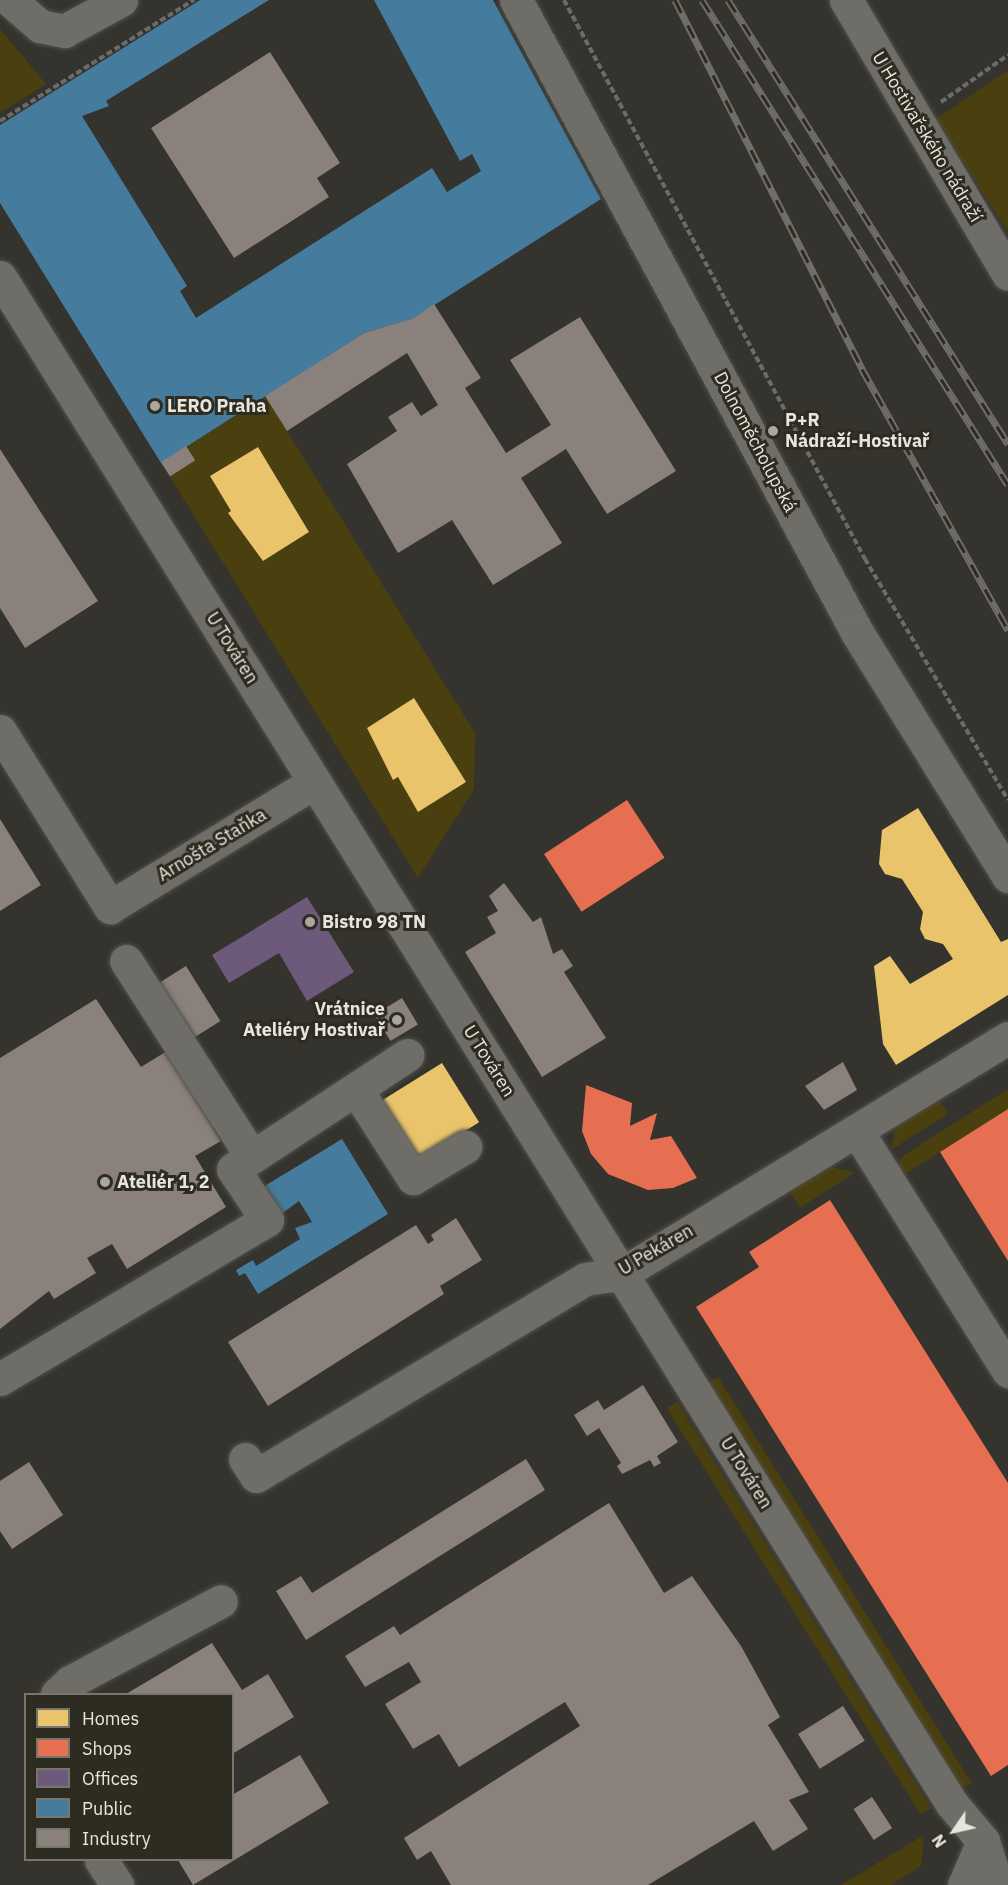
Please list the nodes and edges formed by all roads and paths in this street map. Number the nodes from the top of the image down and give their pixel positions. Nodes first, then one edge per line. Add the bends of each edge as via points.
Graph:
1 (10, 0) edge
2 (121, 0) edge
3 (194, 0) edge
4 (516, 0) edge
5 (564, 0) edge
6 (846, 0) edge
7 (1008, 55) edge
8 (916, 119) junction
9 (0, 121) edge
10 (1008, 274) edge
11 (0, 277) edge
12 (0, 732) edge
13 (315, 782) junction
14 (1008, 800) edge
15 (1008, 876) edge
16 (126, 961) dead end
17 (1008, 1038) edge
18 (407, 1055) dead end
19 (356, 1089) junction
20 (857, 1131) junction
21 (465, 1147) dead end
22 (252, 1157) junction
23 (621, 1274) junction
24 (1008, 1371) edge
25 (0, 1379) edge
26 (244, 1459) dead end
27 (221, 1601) dead end
28 (59, 1693) edge
29 (996, 1846) edge
30 (102, 1861) edge
31 (117, 1885) edge
32 (964, 1885) edge
33 (997, 1885) edge

1 - 2 street via 40,26 64,32
3 - 9 path
4 - 15 street, Dolnoměcholupská via 858,634
5 - 14 path via 865,559
6 - 8 street, U Hostivařského nádraží
7 - 8 path
8 - 10 street, U Hostivařského nádraží
11 - 13 street, U Továren
12 - 13 street, Arnošta Staňka via 110,907
13 - 23 street, U Továren
16 - 22 street
17 - 20 street, U Pekáren
18 - 19 street
19 - 21 street via 413,1178
19 - 22 street
20 - 23 street, U Pekáren
20 - 24 street
22 - 25 street via 233,1169 267,1220
23 - 26 street, U Pekáren via 585,1279 256,1476
23 - 29 street, U Továren via 952,1804
27 - 28 street via 70,1682
29 - 32 street
29 - 33 street, U Továren
30 - 31 street

